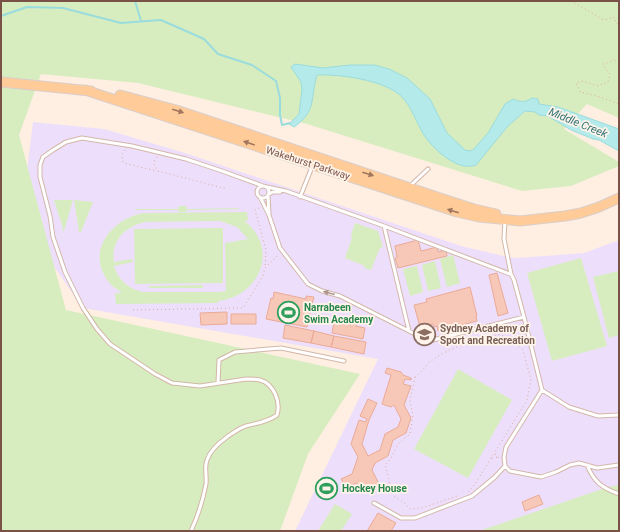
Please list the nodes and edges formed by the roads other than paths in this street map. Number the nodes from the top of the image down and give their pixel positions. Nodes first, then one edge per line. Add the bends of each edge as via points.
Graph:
1 (1, 82) edge
2 (85, 90) junction
3 (312, 165) junction
4 (428, 169) dead end
5 (263, 186) junction
6 (267, 187) junction
7 (409, 187) junction
8 (286, 191) junction
9 (268, 195) junction
10 (260, 197) junction
11 (300, 197) junction
12 (619, 198) edge
13 (269, 215) junction
14 (505, 218) junction
15 (384, 226) junction
16 (511, 274) junction
17 (524, 317) junction
18 (409, 331) junction
19 (344, 361) dead end
20 (218, 383) junction
21 (542, 390) junction
22 (619, 415) edge
23 (587, 465) junction
24 (619, 465) edge
25 (505, 466) junction
26 (619, 494) edge
27 (374, 503) dead end
28 (191, 531) edge

1 - 2 main road, Wakehurst Parkway
3 -> 2 main road, Wakehurst Parkway
2 -> 7 main road, Wakehurst Parkway via 132,98 176,110
3 - 11 lane
14 -> 3 main road, Wakehurst Parkway via 479,217 457,212
4 - 7 lane
5 - 6 lane
5 - 10 lane via 257,190
5 - 20 lane via 163,153 82,138 66,142 43,157 40,164 40,177 53,236 65,272 97,329 110,344 172,383 200,386
6 - 8 lane
6 - 9 lane
7 - 14 main road, Wakehurst Parkway
8 - 9 lane
8 - 11 lane
9 - 10 lane via 265,198
9 - 13 lane
10 - 13 lane
11 - 15 lane
12 - 14 main road, Wakehurst Parkway via 599,207 565,216 520,221
18 -> 13 lane via 340,296 308,284 283,251
14 - 16 lane via 504,239
15 - 16 lane
15 - 18 lane
16 - 17 lane
17 - 18 lane via 433,340 427,340
17 - 21 lane
19 - 20 lane via 281,348 235,352 219,360
20 - 28 lane via 246,379 261,380 274,392 279,402 279,410 278,415 271,420 234,432 210,454 205,466 206,479 202,501
21 - 22 lane via 569,407 598,416
21 - 25 lane via 506,447
23 - 24 lane via 597,468
23 - 25 lane via 570,465 541,478 510,471
23 - 26 lane via 600,485
25 - 27 lane via 472,496 415,518 401,518

